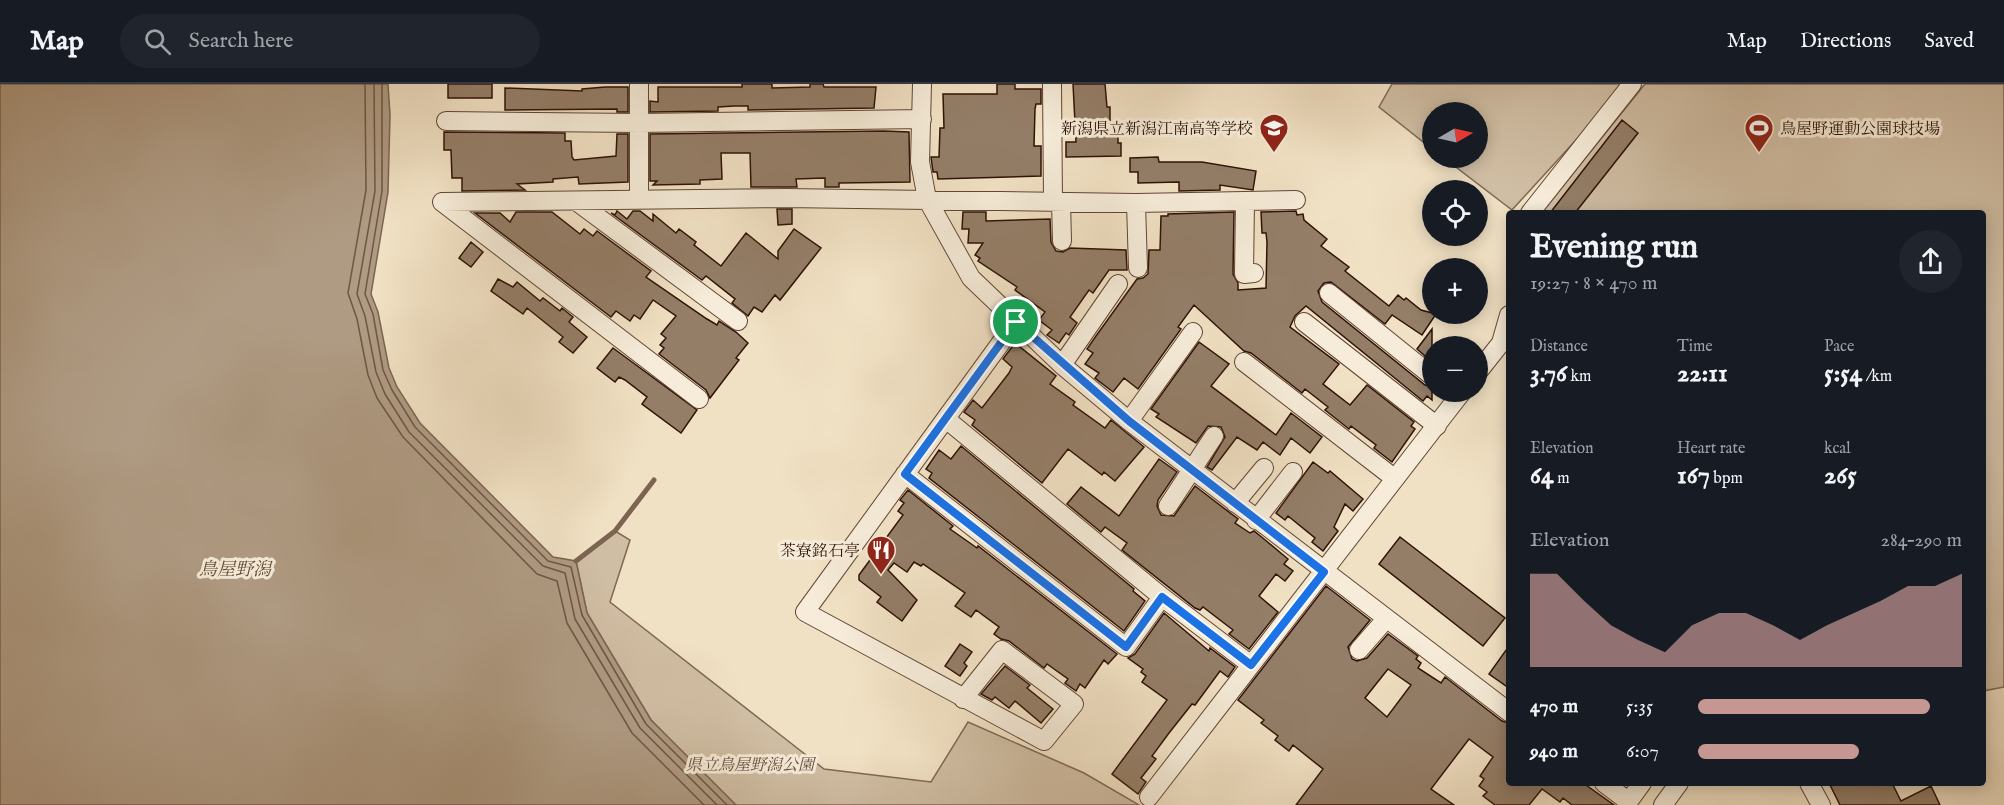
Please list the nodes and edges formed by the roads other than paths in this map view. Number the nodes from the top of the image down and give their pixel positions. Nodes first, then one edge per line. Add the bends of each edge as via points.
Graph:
1 (639, 84) edge
2 (922, 84) edge
3 (1052, 84) edge
4 (1632, 84) edge
5 (922, 120) junction
6 (446, 122) dead end
7 (639, 123) junction
8 (927, 199) junction
9 (639, 200) junction
10 (1296, 200) dead end
11 (576, 201) junction
12 (1057, 201) junction
13 (1245, 201) junction
14 (1136, 203) junction
15 (1532, 210) edge
16 (1062, 242) dead end
17 (1138, 268) dead end
18 (1254, 273) dead end
19 (1118, 284) dead end
20 (1329, 293) dead end
21 (738, 321) dead end
22 (1016, 322) junction
23 (1304, 322) dead end
24 (1506, 326) edge
25 (1193, 332) dead end
26 (1488, 359) edge
27 (1244, 362) dead end
28 (1062, 364) junction
29 (1422, 368) edge
30 (699, 399) dead end
31 (1452, 402) edge
32 (946, 419) junction
33 (1129, 421) junction
34 (1437, 426) junction
35 (1214, 436) dead end
36 (1264, 468) dead end
37 (1192, 469) junction
38 (1293, 472) dead end
39 (905, 474) junction
40 (1394, 478) junction
41 (1235, 503) junction
42 (1168, 507) dead end
43 (1256, 519) junction
44 (1324, 572) junction
45 (1162, 597) junction
46 (1386, 620) junction
47 (1359, 650) dead end
48 (1251, 665) junction
49 (963, 699) junction
50 (1506, 710) edge
51 (1608, 786) edge
52 (1640, 786) edge
53 (1677, 786) edge
54 (1811, 786) edge
55 (1149, 797) dead end
56 (1628, 803) edge
57 (1663, 805) edge
58 (1821, 805) edge

1 - 7 street
2 - 5 street
3 - 12 street
4 - 15 street
5 - 7 street
5 - 8 street via 920,162
6 - 7 street
7 - 9 street
8 - 9 street
8 - 12 street
8 - 22 street via 971,278
9 - 11 street
10 - 13 street
11 - 21 street
11 - 30 street via 442,202
12 - 14 street
12 - 16 street
13 - 14 street
13 - 18 street via 1244,274
14 - 17 street
19 - 28 street
20 - 29 street
22 - 28 street
22 - 32 street
23 - 34 street
24 - 26 street via 1501,343
25 - 33 street
27 - 40 street
28 - 33 street
31 - 34 street
32 - 39 street
32 - 45 street
33 - 37 street
34 - 40 street
35 - 37 street
36 - 41 street
37 - 41 street
37 - 42 street
38 - 43 street
39 - 45 street via 1126,647
39 - 49 street via 805,612
40 - 44 street
41 - 43 street
43 - 44 street
44 - 46 street
44 - 48 street
45 - 48 street
46 - 47 street
46 - 50 street
48 - 55 street
49 - 49 street via 1044,741 1074,704 1002,650
51 - 56 street
52 - 56 street
53 - 57 street
54 - 58 street

